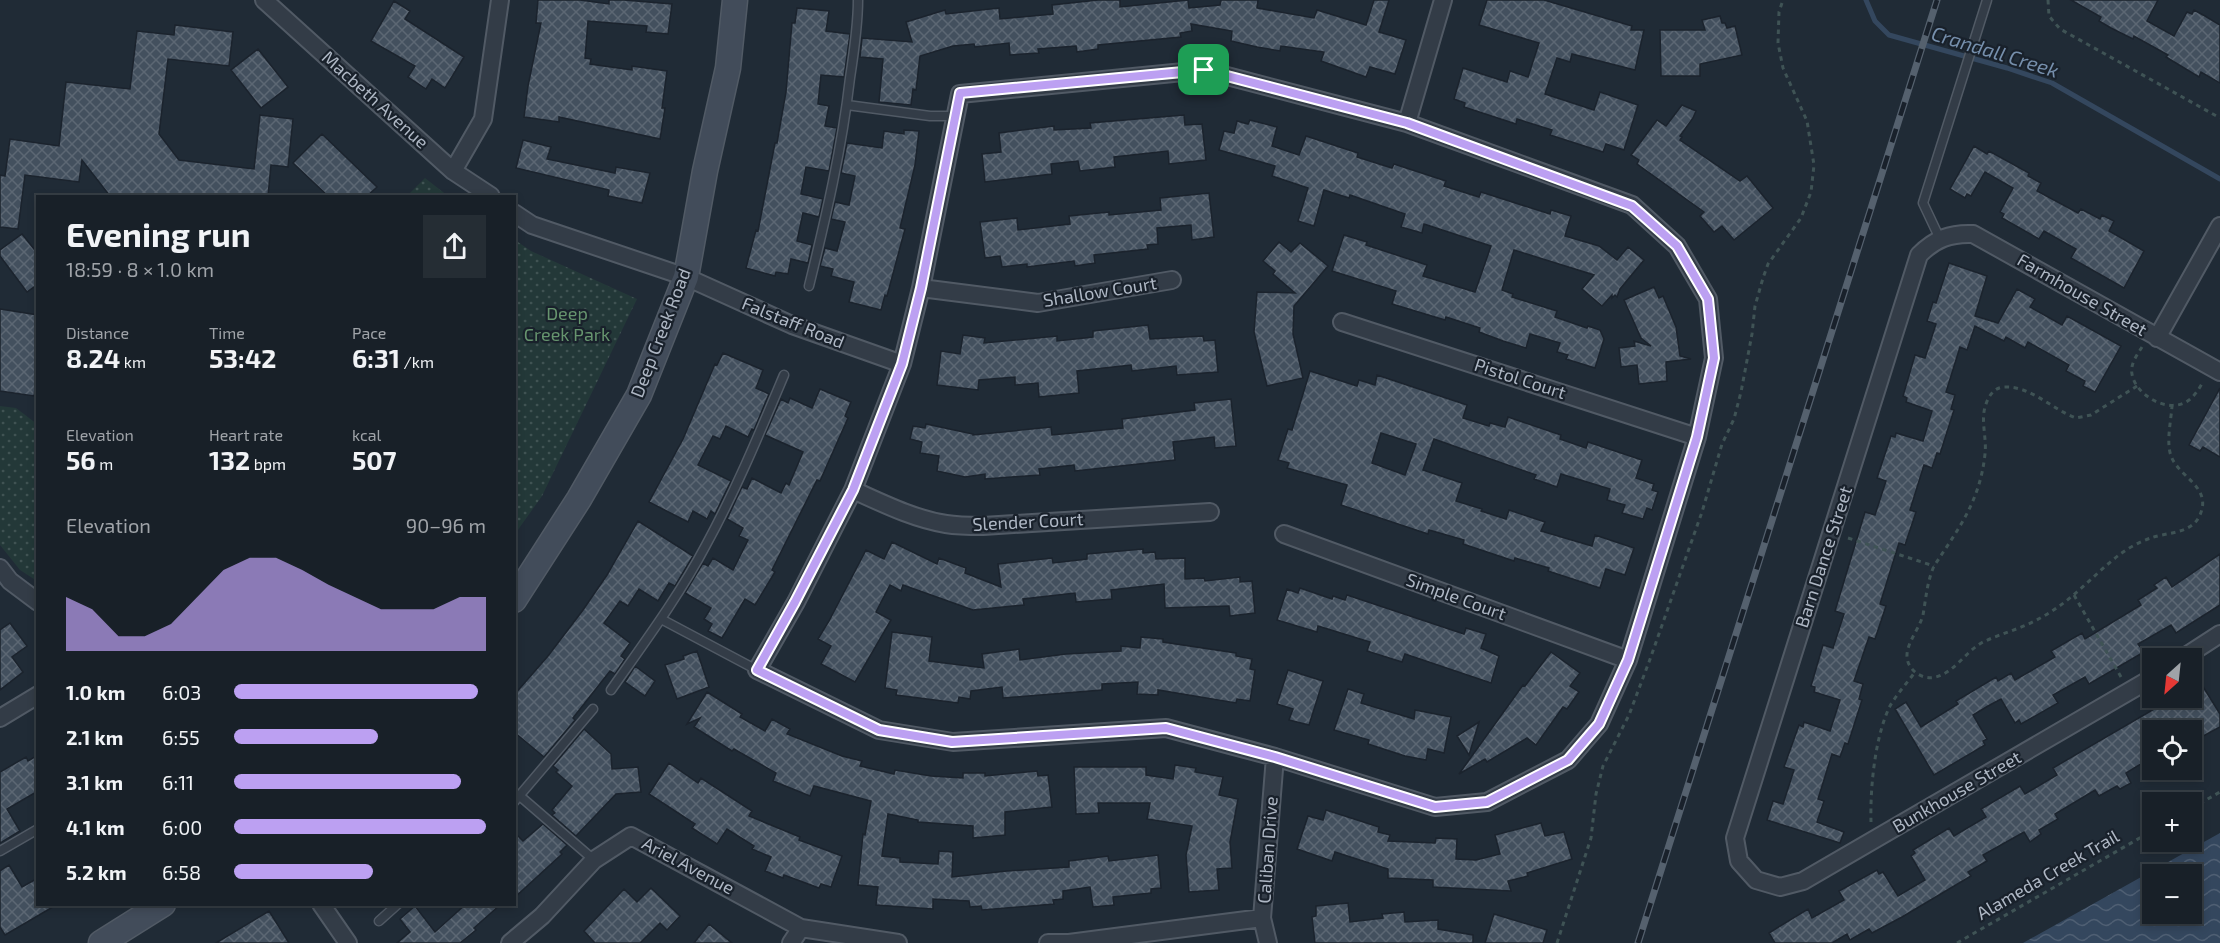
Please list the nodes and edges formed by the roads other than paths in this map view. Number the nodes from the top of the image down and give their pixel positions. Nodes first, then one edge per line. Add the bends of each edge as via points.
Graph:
1 (264, 0) edge
2 (500, 0) edge
3 (735, 0) edge
4 (858, 0) edge
5 (1443, 0) edge
6 (1988, 0) edge
7 (847, 105) junction
8 (955, 116) junction
9 (1407, 123) junction
10 (453, 171) junction
11 (489, 195) edge
12 (516, 214) edge
13 (2220, 226) edge
14 (1940, 239) junction
15 (686, 278) junction
16 (1172, 280) dead end
17 (809, 286) dead end
18 (921, 288) junction
19 (1342, 322) dead end
20 (2153, 335) junction
21 (902, 364) junction
22 (2216, 370) edge
23 (784, 375) dead end
24 (1697, 437) junction
25 (853, 490) junction
26 (1210, 512) dead end
27 (1284, 534) dead end
28 (0, 568) edge
29 (516, 597) edge
30 (36, 600) edge
31 (661, 619) junction
32 (2220, 634) edge
33 (2198, 648) edge
34 (1628, 660) junction
35 (757, 670) junction
36 (2142, 684) edge
37 (611, 690) dead end
38 (36, 696) edge
39 (593, 709) dead end
40 (0, 718) edge
41 (1275, 757) junction
42 (518, 800) edge
43 (36, 830) edge
44 (0, 851) edge
45 (594, 860) junction
46 (1756, 880) joint
47 (160, 906) edge
48 (322, 906) edge
49 (396, 906) edge
50 (1262, 918) junction
51 (379, 921) dead end
52 (801, 928) junction
53 (101, 943) edge
54 (348, 943) edge
55 (510, 943) edge
56 (791, 943) edge
57 (898, 943) edge
58 (1048, 943) edge
59 (1069, 943) edge
60 (1268, 943) edge

1 - 10 street, Macbeth Avenue
2 - 10 street via 483,119
3 - 15 street, Deep Creek Road via 728,68
4 - 7 lane
5 - 9 street
6 - 14 lane via 1923,202
7 - 8 lane
7 - 17 lane via 827,215
8 - 9 street via 960,93 1204,70
8 - 18 street
9 - 24 street via 1632,206 1677,246 1708,299 1713,346 1714,358
10 - 11 street, Macbeth Avenue
12 - 15 street via 532,225
13 - 20 street
14 - 20 street, Farmhouse Street via 1955,233 1973,234
14 - 46 street, Barn Dance Street via 1919,255 1735,838 1739,861
15 - 21 street, Falstaff Road via 792,325
15 - 29 street, Deep Creek Road via 639,395
16 - 18 street, Shallow Court via 1038,303
18 - 21 street
19 - 24 street, Pistol Court
20 - 22 street, Farmhouse Street
21 - 25 street
23 - 31 lane via 705,547
24 - 34 street
25 - 26 street, Slender Court via 945,524 983,526
25 - 35 street
27 - 34 street, Simple Court
28 - 30 street
31 - 35 lane
31 - 37 lane
32 - 33 street
34 - 41 street via 1599,724 1568,760 1487,802 1435,807
35 - 41 street via 879,730 952,742 1166,728
36 - 46 street, Bunkhouse Street via 1803,881 1780,887
38 - 40 street
39 - 42 lane
41 - 50 street, Caliban Drive
42 - 45 lane
43 - 44 lane
45 - 52 street, Ariel Avenue via 631,836
45 - 55 street, Ariel Avenue via 542,916
47 - 53 street
48 - 54 street
49 - 51 lane
50 - 59 street
50 - 60 street, Caliban Drive
52 - 56 street
52 - 57 street, Ariel Avenue
58 - 59 street

